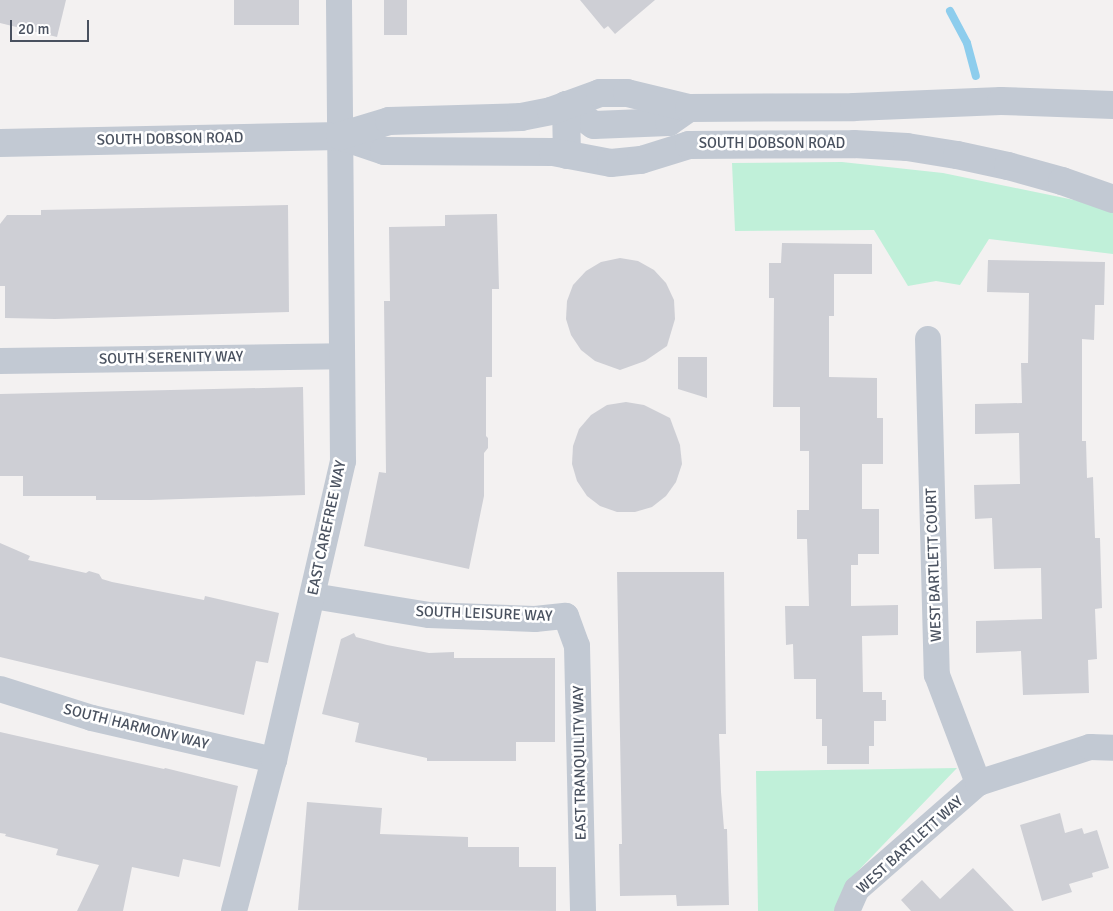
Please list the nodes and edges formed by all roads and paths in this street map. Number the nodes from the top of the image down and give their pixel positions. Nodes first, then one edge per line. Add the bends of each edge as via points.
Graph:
1 (339, 0) edge
2 (566, 105) junction
3 (1113, 105) edge
4 (689, 108) junction
5 (433, 119) junction
6 (340, 136) junction
7 (0, 143) edge
8 (688, 145) junction
9 (434, 151) junction
10 (566, 155) junction
11 (1113, 199) edge
12 (928, 339) dead end
13 (341, 356) junction
14 (0, 361) edge
15 (313, 596) junction
16 (566, 616) joint
17 (0, 689) edge
18 (1113, 748) edge
19 (274, 760) junction
20 (978, 783) junction
21 (234, 911) edge
22 (583, 911) edge
23 (847, 911) edge

1 - 6 street, EAST CAREFREE WAY
2 - 4 street, SOUTH DOBSON ROAD via 600,93 627,93
2 - 5 street, SOUTH DOBSON ROAD via 521,117
2 - 10 street
3 - 4 street, SOUTH DOBSON ROAD via 1001,101 854,107
4 - 8 street
5 - 6 street, SOUTH DOBSON ROAD via 389,121
5 - 9 street
6 - 7 street, SOUTH DOBSON ROAD
6 - 9 street, SOUTH DOBSON ROAD via 384,151
6 - 13 street, EAST CAREFREE WAY
8 - 10 street, SOUTH DOBSON ROAD via 641,160 611,163
8 - 11 street, SOUTH DOBSON ROAD via 907,147 1008,166
9 - 10 street, SOUTH DOBSON ROAD via 552,152
12 - 20 street, WEST BARTLETT COURT via 937,675
13 - 14 street, SOUTH SERENITY WAY
13 - 15 street, EAST CAREFREE WAY via 343,461
15 - 16 street, SOUTH LEISURE WAY via 429,615 535,619
15 - 19 street, EAST CAREFREE WAY
16 - 22 street, EAST TRANQUILITY WAY via 577,646
17 - 19 street, SOUTH HARMONY WAY via 92,718
18 - 20 street via 1090,748
19 - 21 street, EAST CAREFREE WAY
20 - 23 street, WEST BARTLETT WAY via 857,889

